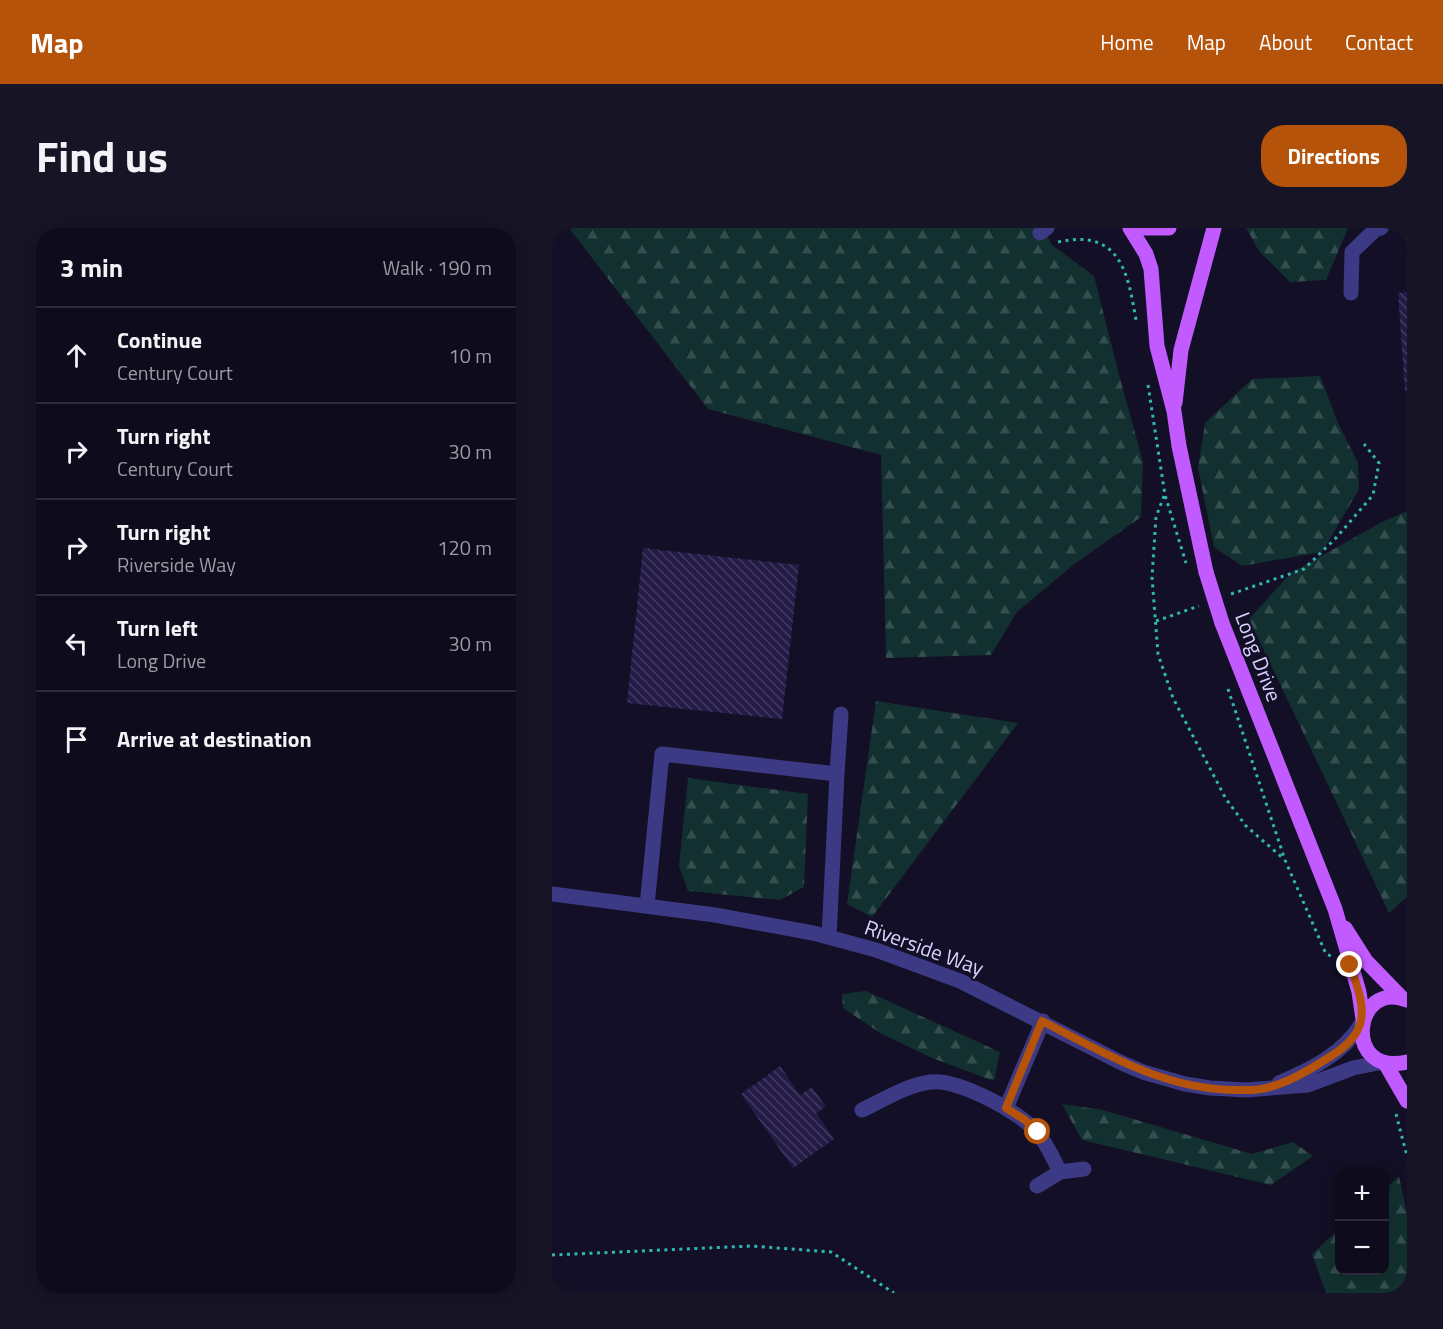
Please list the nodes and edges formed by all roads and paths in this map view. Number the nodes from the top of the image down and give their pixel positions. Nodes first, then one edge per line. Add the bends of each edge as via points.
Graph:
1 (1130, 228) edge
2 (1142, 228) edge
3 (1170, 228) edge
4 (1214, 228) edge
5 (1381, 228) edge
6 (1044, 230) edge
7 (1351, 293) dead end
8 (1138, 330) dead end
9 (1148, 383) dead end
10 (1174, 411) junction
11 (1364, 444) dead end
12 (1165, 495) junction
13 (1187, 567) dead end
14 (1223, 597) dead end
15 (1201, 605) dead end
16 (1156, 621) junction
17 (1226, 683) dead end
18 (841, 714) dead end
19 (837, 774) junction
20 (552, 894) edge
21 (647, 906) junction
22 (1335, 909) junction
23 (829, 937) junction
24 (1405, 999) edge
25 (1042, 1021) junction
26 (1363, 1021) junction
27 (1384, 1062) junction
28 (1407, 1062) edge
29 (1266, 1089) junction
30 (1407, 1101) edge
31 (1006, 1108) junction
32 (862, 1110) dead end
33 (1084, 1169) dead end
34 (1060, 1172) junction
35 (1036, 1186) dead end
36 (552, 1255) edge
37 (894, 1293) edge

1 - 10 main road, Long Drive via 1151,269 1157,346
2 - 3 main road
4 - 10 main road, Long Drive via 1182,350
5 - 7 street via 1352,252
6 - 8 path via 1052,245 1075,235 1108,242 1122,257
9 - 12 path
10 - 22 main road, Long Drive, bridge via 1206,572 1222,623
11 - 14 path via 1379,463 1373,495 1336,538 1304,569
12 - 13 path
12 - 16 path via 1156,517 1152,577
15 - 16 path
16 - 17 path via 1158,654 1173,698 1226,799 1246,826 1285,860
18 - 19 street
19 - 21 street via 662,754
19 - 23 street
20 - 21 street, Riverside Way
21 - 23 street, Riverside Way
22 - 24 main road, Long Drive via 1366,961
22 - 26 main road, Long Drive via 1359,992
23 - 25 street, Riverside Way via 960,981
24 - 26 main road via 1383,999 1368,1010
25 - 29 street, Riverside Way via 1166,1080 1210,1088
25 - 31 street
26 - 27 main road, Long Drive via 1361,1033 1367,1051
26 - 29 street, Riverside Way via 1332,1056
27 - 28 main road
27 - 29 street, Riverside Way via 1353,1068 1308,1085
27 - 30 main road
31 - 32 street via 951,1083 932,1081
31 - 34 street via 1038,1132
33 - 34 street
34 - 35 street
36 - 37 path via 752,1246 831,1252

